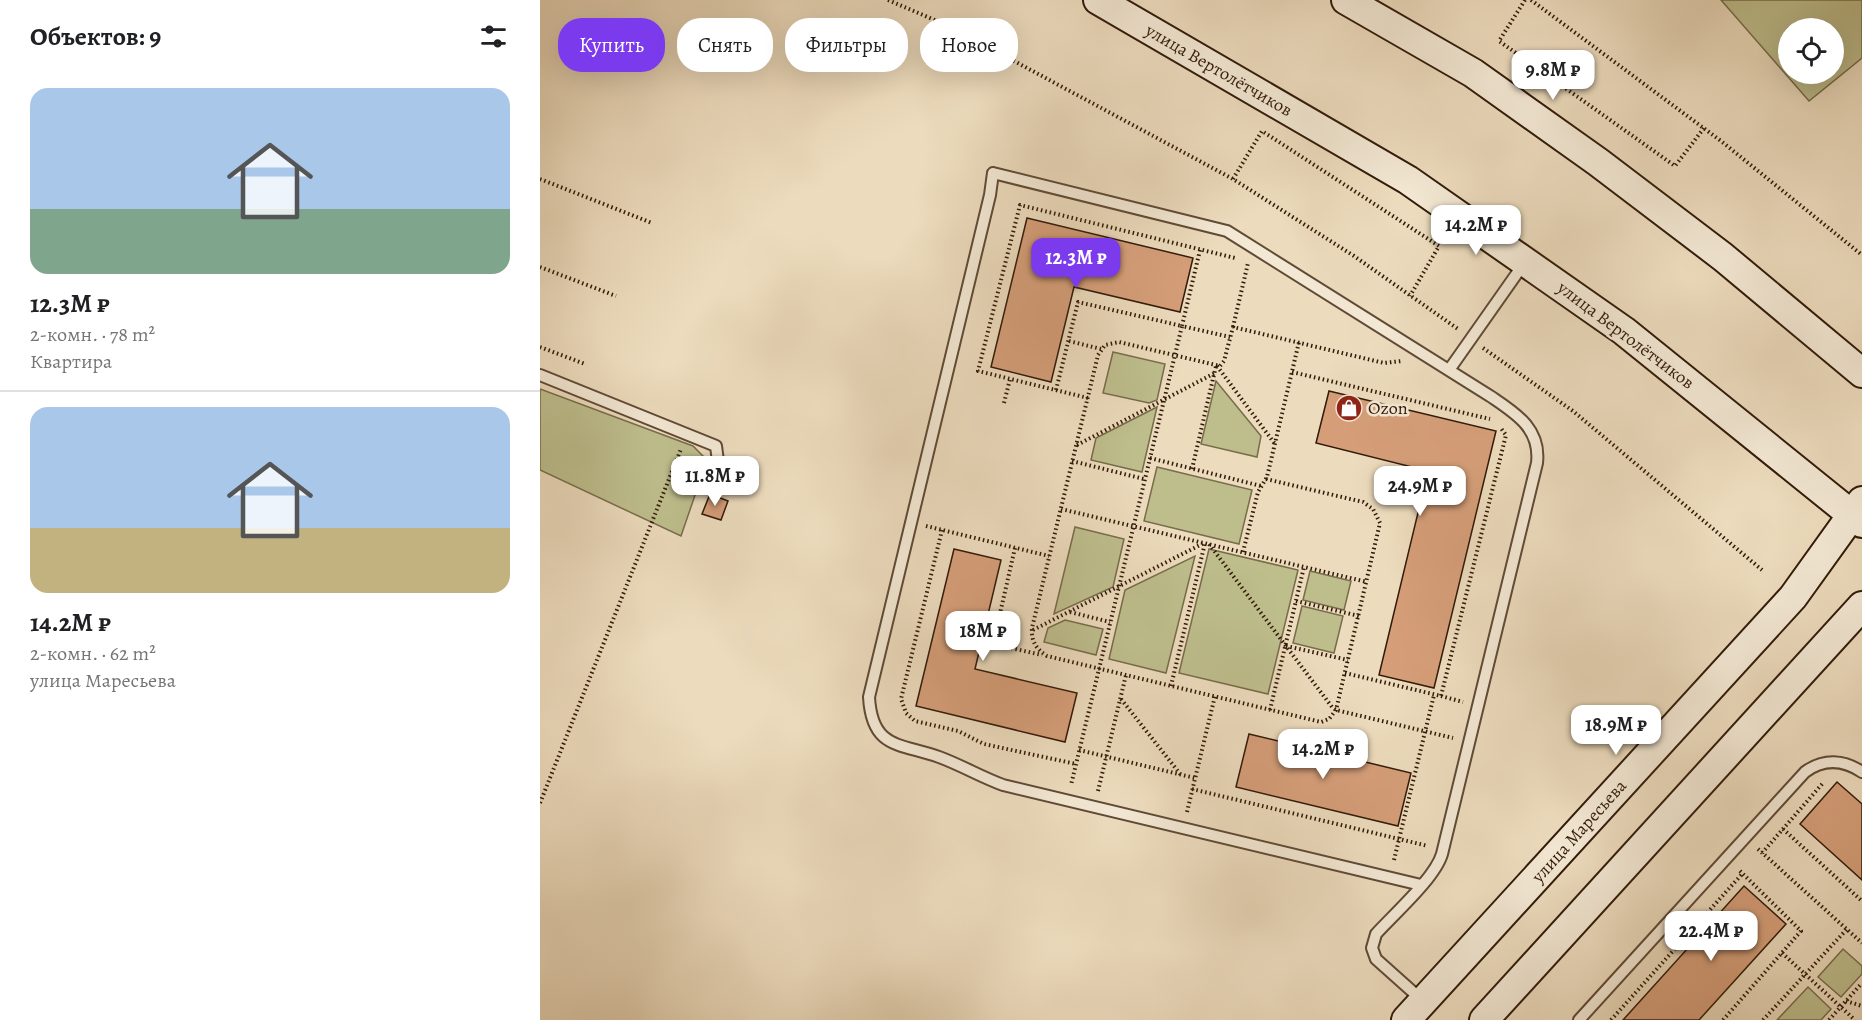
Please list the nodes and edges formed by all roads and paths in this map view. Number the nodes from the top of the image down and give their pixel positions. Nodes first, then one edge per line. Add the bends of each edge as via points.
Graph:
1 (888, 0) edge
2 (1098, 0) edge
3 (1346, 0) edge
4 (1525, 0) edge
5 (1531, 0) edge
6 (1704, 128) junction
7 (540, 179) edge
8 (1233, 179) junction
9 (652, 224) dead end
10 (1862, 245) edge
11 (1252, 246) junction
12 (1855, 249) junction
13 (1200, 250) junction
14 (1862, 255) edge
15 (1249, 262) junction
16 (1525, 262) junction
17 (540, 267) edge
18 (616, 296) dead end
19 (1410, 296) junction
20 (1182, 326) junction
21 (1233, 327) junction
22 (1230, 337) junction
23 (1471, 339) junction
24 (1069, 341) junction
25 (1299, 342) junction
26 (540, 347) edge
27 (1101, 349) junction
28 (1420, 352) junction
29 (1174, 356) junction
30 (585, 364) dead end
31 (1216, 366) junction
32 (1449, 370) junction
33 (1292, 372) junction
34 (1215, 373) junction
35 (1862, 373) edge
36 (540, 375) edge
37 (1010, 379) junction
38 (1056, 390) junction
39 (1088, 398) junction
40 (1164, 400) junction
41 (1004, 403) dead end
42 (687, 434) junction
43 (1275, 444) junction
44 (1076, 446) junction
45 (1149, 458) junction
46 (1072, 461) junction
47 (1192, 469) junction
48 (1144, 479) junction
49 (1266, 479) junction
50 (721, 484) dead end
51 (1262, 486) junction
52 (1061, 508) junction
53 (1859, 513) edge
54 (910, 523) junction
55 (1133, 526) junction
56 (942, 530) junction
57 (1206, 543) junction
58 (1015, 548) junction
59 (1243, 552) junction
60 (1049, 556) junction
61 (1304, 567) junction
62 (1762, 570) dead end
63 (1367, 582) junction
64 (1119, 587) junction
65 (1296, 601) junction
66 (1862, 606) edge
67 (1069, 612) junction
68 (1359, 616) junction
69 (1110, 622) junction
70 (1032, 630) junction
71 (1285, 645) junction
72 (1047, 656) junction
73 (1348, 660) junction
74 (1099, 668) junction
75 (1345, 673) junction
76 (1126, 675) junction
77 (1171, 686) junction
78 (1434, 695) junction
79 (1215, 696) junction
80 (1120, 699) junction
81 (1270, 710) junction
82 (1336, 710) junction
83 (1425, 731) junction
84 (1469, 742) junction
85 (1079, 750) junction
86 (1106, 757) junction
87 (1076, 764) junction
88 (1862, 772) edge
89 (1181, 775) junction
90 (1195, 778) junction
91 (1827, 779) dead end
92 (1192, 789) junction
93 (1067, 800) junction
94 (540, 802) edge
95 (1094, 807) junction
96 (1183, 828) junction
97 (1783, 829) junction
98 (1746, 838) junction
99 (1400, 839) junction
100 (1443, 850) junction
101 (1762, 852) junction
102 (1727, 858) junction
103 (1743, 873) junction
104 (1390, 878) junction
105 (1420, 885) junction
106 (1862, 901) edge
107 (1847, 929) junction
108 (1862, 943) edge
109 (1782, 953) junction
110 (1805, 975) junction
111 (1862, 983) edge
112 (1846, 1001) junction
113 (1841, 1006) junction
114 (1862, 1006) edge
115 (1415, 1011) edge
116 (1493, 1015) edge
117 (1579, 1020) edge
118 (1611, 1020) edge
119 (1723, 1020) edge
120 (1763, 1020) edge
121 (1828, 1020) edge
122 (1856, 1020) edge

1 - 8 path via 951,27
2 - 16 street, улица Вертолётчиков via 1408,180
3 - 35 street via 1473,73 1598,162 1723,257
4 - 6 path via 1498,41 1675,166
5 - 6 path
6 - 12 path
7 - 9 path
8 - 19 path
8 - 19 path via 1262,131 1439,246
10 - 12 path
11 - 15 path
11 - 28 lane
11 - 54 lane via 1208,224 993,172
12 - 14 path
13 - 15 path
13 - 20 path
13 - 37 path via 1020,205 978,371
15 - 21 path
16 - 23 lane
16 - 53 street, улица Вертолётчиков via 1624,331
17 - 18 path
19 - 23 path
20 - 22 path
20 - 24 path via 1078,302
20 - 29 path
21 - 22 path
21 - 25 path
22 - 31 path via 1224,361
23 - 32 lane
23 - 62 path via 1574,411
24 - 27 path
24 - 38 path
25 - 28 path via 1389,363
25 - 33 path
26 - 30 path
27 - 29 path via 1119,342
27 - 39 path
28 - 32 lane
29 - 31 path
29 - 40 path
31 - 34 path
31 - 43 path
32 - 84 lane via 1525,422 1535,437 1538,453
33 - 43 path
33 - 78 path via 1488,418 1506,435 1441,696
34 - 40 path
34 - 47 path
36 - 42 lane
37 - 38 path
37 - 41 path
38 - 39 path
39 - 44 path
40 - 44 path
40 - 45 path
42 - 50 lane via 716,446
42 - 94 path
43 - 49 path
44 - 46 path
45 - 47 path
45 - 48 path
46 - 48 path
46 - 52 path
47 - 51 path
48 - 55 path
49 - 51 path
49 - 63 path via 1363,502 1373,509 1380,531
51 - 59 path
52 - 55 path
52 - 60 path
53 - 115 street, улица Маресьева via 1793,597
54 - 56 path
54 - 93 lane via 869,697 874,722 896,746 939,757 1003,785
55 - 57 path
55 - 64 path
56 - 58 path
56 - 87 path via 901,699 906,713 915,722 958,731 984,744
57 - 59 path
57 - 64 path
57 - 71 path
57 - 77 path
58 - 60 path
58 - 72 path via 993,644
59 - 61 path
60 - 70 path
61 - 63 path
61 - 65 path
63 - 68 path
64 - 67 path
64 - 69 path
65 - 68 path
65 - 71 path
66 - 116 street
67 - 69 path
67 - 70 path
68 - 73 path
69 - 74 path
70 - 72 path via 1035,645
71 - 73 path
71 - 81 path
71 - 82 path
72 - 74 path
73 - 75 path
74 - 76 path
74 - 85 path
75 - 78 path
75 - 82 path
76 - 77 path
76 - 80 path
77 - 79 path
78 - 83 path
79 - 81 path
79 - 90 path
80 - 86 path
80 - 89 path
81 - 82 path via 1321,722
82 - 83 path
83 - 84 path
83 - 99 path
84 - 100 lane
85 - 86 path
85 - 87 path
86 - 89 path
86 - 95 path
87 - 93 path
88 - 98 lane via 1843,762 1812,767
89 - 90 path
90 - 92 path
91 - 97 path
92 - 96 path
92 - 99 path
93 - 95 lane
95 - 96 lane
96 - 104 lane
97 - 101 path
97 - 106 path
98 - 101 path
98 - 102 lane
99 - 100 path
99 - 104 path
100 - 105 lane via 1436,867
101 - 107 path
102 - 103 path
102 - 117 lane
103 - 109 path via 1801,931
103 - 118 path
104 - 105 lane
105 - 115 lane via 1376,934 1372,948
107 - 108 path
107 - 110 path
109 - 110 path
109 - 119 path
110 - 113 path
110 - 120 path
111 - 112 path
112 - 113 path
112 - 114 path
113 - 121 path
113 - 122 path

